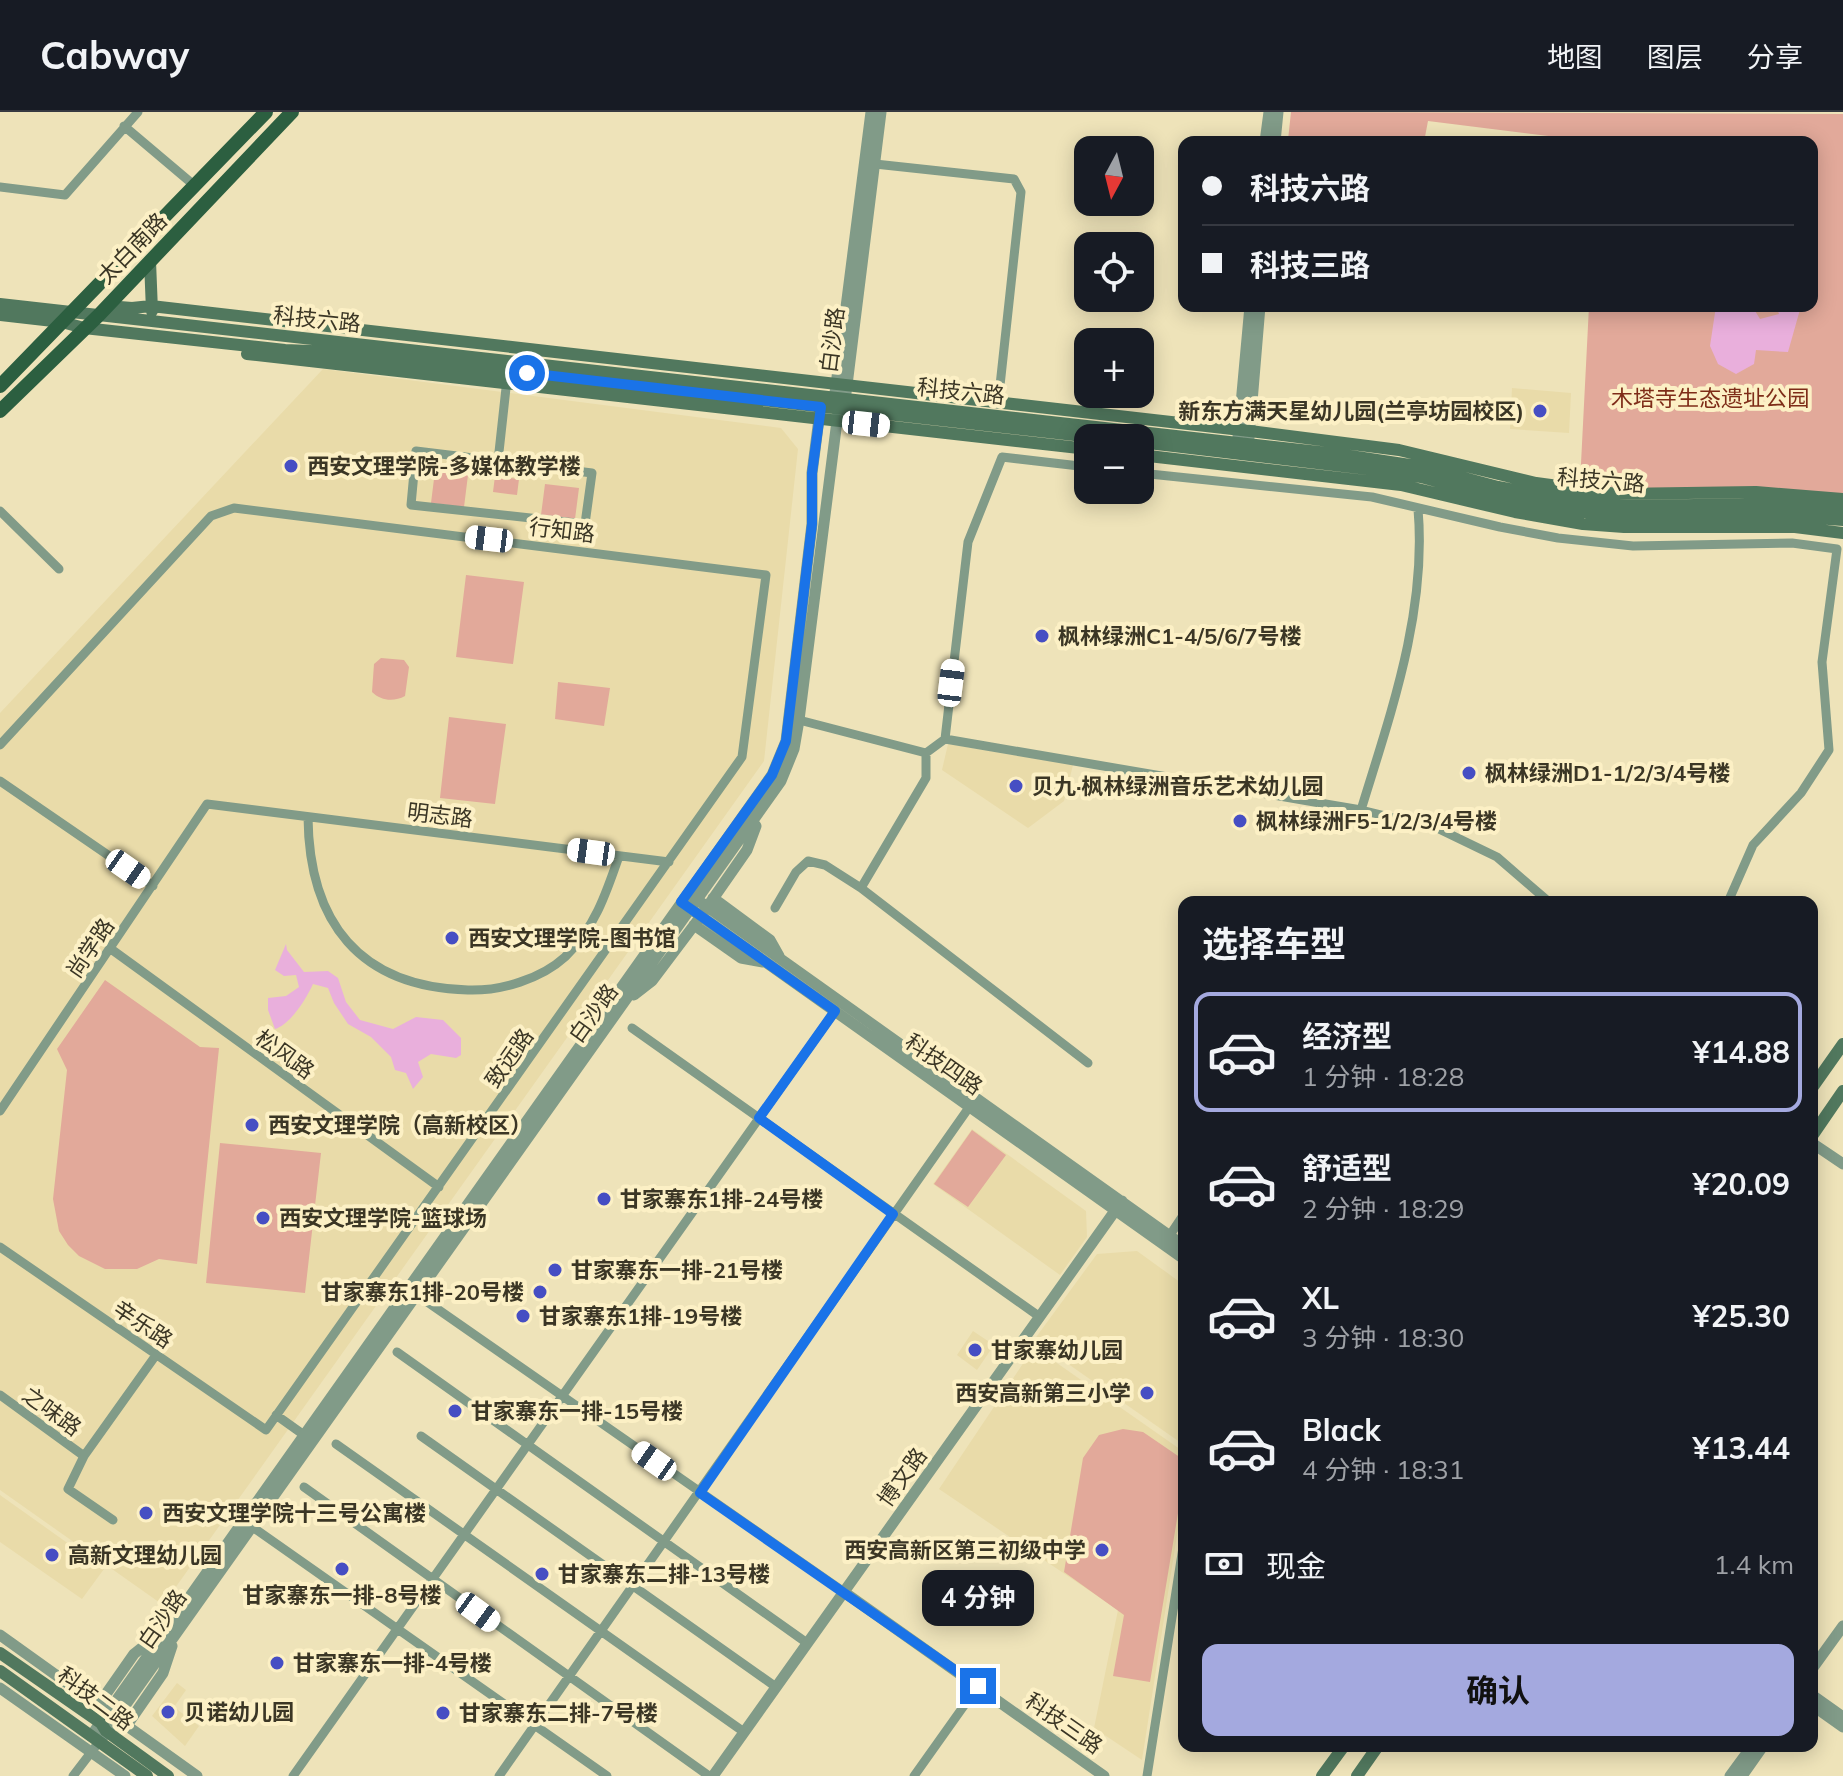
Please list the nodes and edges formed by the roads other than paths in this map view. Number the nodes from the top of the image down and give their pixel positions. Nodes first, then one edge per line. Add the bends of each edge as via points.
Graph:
1 (138, 112) edge
2 (266, 112) edge
3 (292, 112) edge
4 (871, 112) edge
5 (881, 112) edge
6 (1269, 112) edge
7 (1278, 112) edge
8 (124, 126) junction
9 (1266, 136) edge
10 (1276, 136) edge
11 (875, 164) junction
12 (195, 186) junction
13 (0, 187) edge
14 (150, 261) junction
15 (0, 304) edge
16 (151, 306) junction
17 (103, 311) junction
18 (1250, 312) edge
19 (1259, 312) edge
20 (0, 315) edge
21 (67, 318) junction
22 (154, 322) junction
23 (80, 331) junction
24 (508, 371) junction
25 (0, 386) edge
26 (840, 399) junction
27 (998, 404) junction
28 (0, 411) edge
29 (820, 413) junction
30 (1074, 434) edge
31 (1154, 442) edge
32 (1243, 443) junction
33 (1074, 446) edge
34 (1154, 457) edge
35 (498, 461) junction
36 (1074, 465) edge
37 (1154, 474) edge
38 (1843, 499) edge
39 (1418, 509) junction
40 (1843, 509) edge
41 (0, 511) edge
42 (1843, 520) edge
43 (1843, 533) edge
44 (59, 569) dead end
45 (799, 720) junction
46 (945, 739) junction
47 (0, 745) edge
48 (926, 753) junction
49 (0, 781) edge
50 (207, 804) joint
51 (1361, 810) junction
52 (308, 817) junction
53 (619, 856) junction
54 (669, 862) junction
55 (153, 886) junction
56 (861, 888) junction
57 (1542, 896) edge
58 (1731, 896) edge
59 (697, 906) junction
60 (775, 908) dead end
61 (111, 949) junction
62 (835, 1011) junction
63 (632, 1028) dead end
64 (1843, 1044) edge
65 (1088, 1063) dead end
66 (1818, 1079) edge
67 (1843, 1091) edge
68 (970, 1106) junction
69 (0, 1111) edge
70 (759, 1118) junction
71 (1818, 1127) edge
72 (1818, 1147) edge
73 (1843, 1164) edge
74 (439, 1187) junction
75 (1119, 1206) junction
76 (893, 1214) junction
77 (1178, 1223) edge
78 (1170, 1235) junction
79 (1178, 1241) edge
80 (0, 1247) edge
81 (1178, 1254) edge
82 (412, 1291) junction
83 (1040, 1317) junction
84 (397, 1352) dead end
85 (156, 1355) junction
86 (0, 1395) edge
87 (563, 1396) junction
88 (276, 1415) junction
89 (266, 1430) joint
90 (304, 1435) junction
91 (421, 1436) dead end
92 (336, 1444) dead end
93 (529, 1445) junction
94 (84, 1456) junction
95 (304, 1487) dead end
96 (497, 1490) junction
97 (700, 1493) junction
98 (113, 1520) dead end
99 (251, 1526) junction
100 (464, 1536) junction
101 (664, 1542) junction
102 (1178, 1579) edge
103 (433, 1580) junction
104 (633, 1586) junction
105 (844, 1592) junction
106 (1843, 1626) edge
107 (173, 1629) junction
108 (398, 1629) junction
109 (600, 1632) junction
110 (0, 1635) edge
111 (807, 1643) junction
112 (0, 1653) edge
113 (1818, 1661) edge
114 (0, 1671) edge
115 (569, 1678) junction
116 (978, 1686) junction
117 (776, 1687) junction
118 (0, 1688) edge
119 (1818, 1699) edge
120 (1818, 1709) edge
121 (1843, 1717) edge
122 (127, 1725) junction
123 (536, 1726) junction
124 (102, 1727) junction
125 (1843, 1727) edge
126 (744, 1732) junction
127 (1340, 1752) edge
128 (1374, 1752) edge
129 (1748, 1752) edge
130 (1759, 1752) edge
131 (73, 1776) edge
132 (125, 1776) edge
133 (147, 1776) edge
134 (168, 1776) edge
135 (197, 1776) edge
136 (293, 1776) edge
137 (499, 1776) edge
138 (607, 1776) edge
139 (711, 1776) edge
140 (914, 1776) edge
141 (1104, 1776) edge
142 (1147, 1776) edge
143 (1322, 1776) edge
144 (1357, 1776) edge
145 (1730, 1776) edge
146 (1742, 1776) edge

1 - 8 street
2 - 12 main road, 太白南路
3 - 14 main road, 太白南路
4 - 26 street, 白沙路
5 - 11 street, 白沙路
6 - 9 street
7 - 10 street
8 - 12 street
8 - 13 street via 65,195
11 - 26 street, 白沙路
11 - 27 street via 1014,179 1021,192
12 - 21 main road, 太白南路
14 - 16 main road
14 - 17 main road, 太白南路
15 - 21 main road
16 - 17 main road
16 - 22 main road
16 - 26 main road
17 - 21 main road, 科技六路
17 - 22 main road, 科技六路
17 - 23 main road, 太白南路
18 - 32 street
19 - 32 street
20 - 21 main road
21 - 23 main road
21 - 25 main road, 太白南路
22 - 24 main road, 科技六路
23 - 24 main road
23 - 28 main road, 太白南路
24 - 26 main road, 科技六路
24 - 29 main road, 科技六路
24 - 35 street
26 - 27 main road
26 - 29 main road, 科技六路
26 - 30 main road, 科技六路
26 - 32 main road, 科技六路
26 - 33 main road
26 - 45 street, 白沙路
27 - 32 main road
29 - 59 street, 白沙路 via 786,741
31 - 32 main road, 科技六路
32 - 38 main road via 1399,450 1536,483 1617,494 1756,492
32 - 40 main road, 科技六路 via 1391,462 1558,498 1627,506
32 - 42 main road, 科技六路 via 1558,509 1621,516
34 - 43 main road via 1401,485 1583,524 1795,527
35 - 35 street via 416,451 411,505 585,524 592,473
36 - 46 street via 1002,457 968,542
37 - 39 street via 1372,497
39 - 51 street via 1422,550 1405,665
39 - 58 street via 1558,538 1633,546 1792,543 1837,549 1822,662 1829,750 1801,793 1753,845
41 - 44 street
45 - 48 street
45 - 59 street, 白沙路 via 781,781
46 - 48 street
46 - 51 street
47 - 54 street, 行知路 via 211,516 234,508 766,575 742,757
48 - 56 street via 926,778
49 - 55 street
50 - 52 street, 明志路
50 - 55 street, 尚学路
51 - 57 street via 1439,829 1497,857
52 - 53 street, 明志路
52 - 53 street via 311,870 349,945 368,962 406,981 449,990 497,988 528,979 562,959 596,917
53 - 54 street, 明志路
54 - 74 street, 致远路
55 - 61 street, 尚学路
56 - 60 street via 825,865 808,861
56 - 65 street
59 - 62 street, 科技四路
59 - 75 street, 科技四路 via 782,960
59 - 82 street, 白沙路
59 - 82 street, 白沙路
61 - 69 street, 尚学路
61 - 74 street, 松风路
62 - 68 street, 科技四路
62 - 70 street
63 - 70 street
64 - 66 main road
67 - 71 main road
68 - 75 street, 科技四路
68 - 76 street
70 - 76 street
70 - 87 street
72 - 73 street
74 - 88 street, 致远路
75 - 78 street, 科技四路
75 - 81 street, 科技四路
75 - 83 street, 博文路
76 - 83 street
76 - 97 street
77 - 78 street
78 - 79 street, 科技四路
80 - 85 street, 辛乐路
82 - 87 street
82 - 90 street, 白沙路
82 - 99 street, 白沙路
83 - 105 street, 博文路
84 - 93 street
85 - 89 street, 辛乐路
85 - 94 street
86 - 94 street, 之味路
87 - 93 street
87 - 97 street
88 - 89 street, 致远路
88 - 90 street
90 - 107 street, 白沙路
91 - 96 street
92 - 100 street
93 - 96 street
93 - 101 street
94 - 98 street via 68,1489
95 - 103 street
96 - 100 street
96 - 104 street
97 - 101 street
97 - 105 street
99 - 107 street, 白沙路
99 - 108 street
100 - 103 street
100 - 109 street
101 - 104 street
101 - 111 street
102 - 142 street
103 - 108 street
103 - 115 street
104 - 109 street
104 - 117 street
105 - 111 street, 博文路
105 - 116 street, 科技三路
106 - 113 street
107 - 122 street via 163,1673
107 - 124 street, 白沙路
107 - 124 street via 134,1654
108 - 123 street
108 - 136 street
109 - 115 street
109 - 126 street
110 - 124 street
111 - 117 street, 博文路
112 - 124 main road, 科技二路
114 - 124 main road, 科技二路
115 - 123 street
115 - 139 street
116 - 140 street
116 - 141 street, 科技三路
117 - 126 street, 博文路
118 - 124 street
119 - 121 street
120 - 125 street
122 - 124 street
122 - 135 street
123 - 137 street
123 - 138 street
124 - 131 street
124 - 132 street
124 - 133 main road, 科技二路
124 - 134 main road, 科技二路
126 - 139 street, 博文路
127 - 143 main road
128 - 144 main road
129 - 145 street
130 - 146 street

